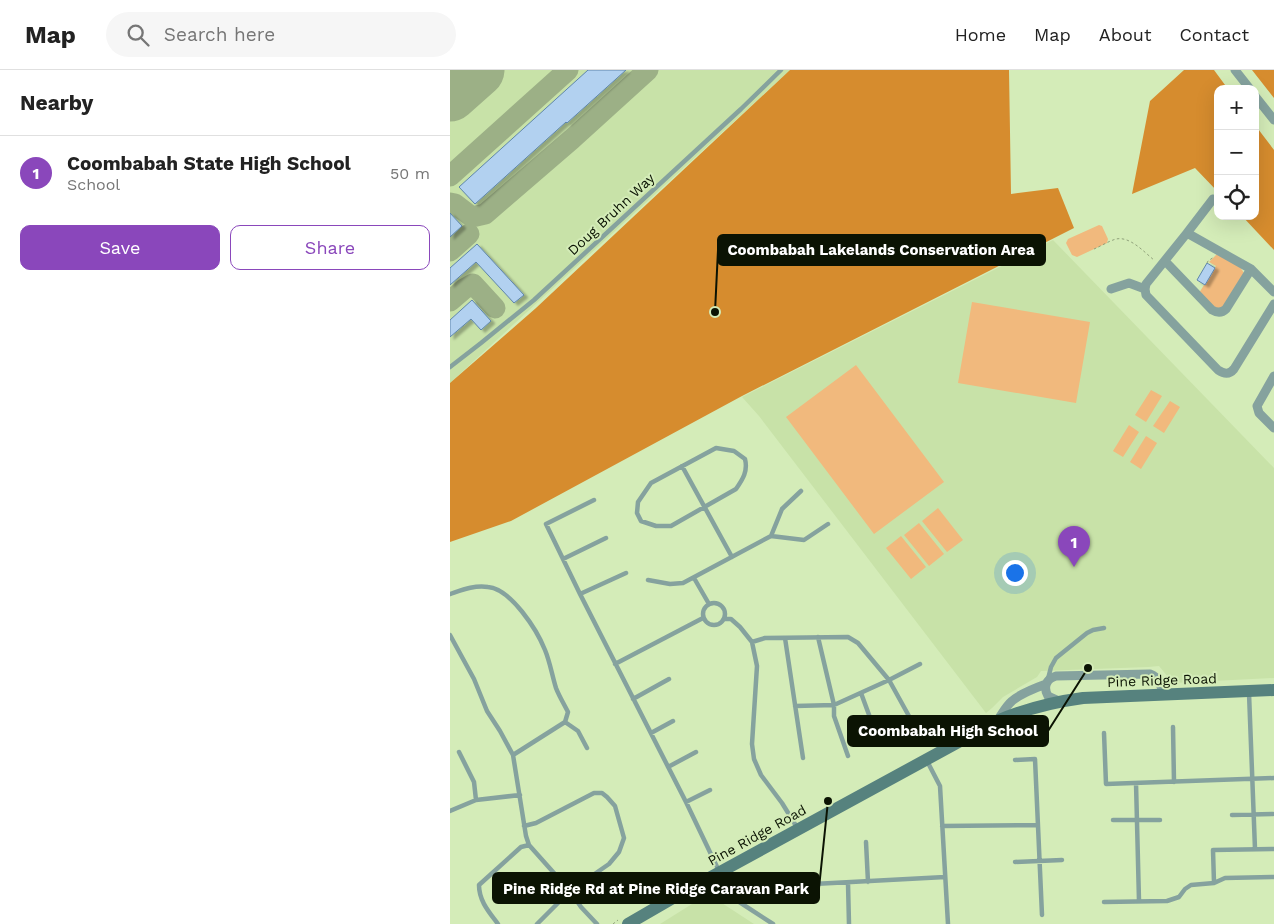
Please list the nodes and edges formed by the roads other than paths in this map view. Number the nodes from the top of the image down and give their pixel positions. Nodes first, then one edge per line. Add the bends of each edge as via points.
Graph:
1 (781, 70) edge
2 (1235, 70) edge
3 (1247, 85) edge
4 (1259, 101) edge
5 (1274, 120) edge
6 (1213, 199) dead end
7 (1187, 232) junction
8 (1163, 263) junction
9 (1251, 269) junction
10 (1111, 289) dead end
11 (1145, 289) junction
12 (1274, 292) edge
13 (1274, 304) edge
14 (450, 367) edge
15 (1274, 376) edge
16 (1274, 428) edge
17 (682, 466) junction
18 (801, 490) dead end
19 (594, 500) dead end
20 (704, 507) junction
21 (828, 524) dead end
22 (771, 536) junction
23 (606, 538) dead end
24 (732, 557) junction
25 (563, 559) junction
26 (626, 573) dead end
27 (694, 578) junction
28 (648, 580) dead end
29 (450, 594) edge
30 (580, 594) junction
31 (709, 604) junction
32 (703, 618) junction
33 (724, 619) junction
34 (1104, 628) dead end
35 (450, 635) edge
36 (818, 637) junction
37 (785, 638) junction
38 (752, 642) junction
39 (616, 664) junction
40 (920, 664) dead end
41 (669, 679) dead end
42 (889, 680) junction
43 (1047, 682) junction
44 (1274, 690) edge
45 (1249, 691) junction
46 (861, 693) junction
47 (1163, 695) junction
48 (634, 699) junction
49 (1059, 701) junction
50 (834, 705) junction
51 (795, 706) junction
52 (673, 721) dead end
53 (997, 721) junction
54 (565, 722) junction
55 (914, 727) dead end
56 (1173, 727) dead end
57 (651, 733) junction
58 (1104, 733) dead end
59 (879, 742) dead end
60 (587, 748) dead end
61 (459, 752) dead end
62 (696, 752) dead end
63 (513, 755) junction
64 (848, 756) dead end
65 (803, 758) dead end
66 (926, 760) junction
67 (1015, 760) dead end
68 (668, 767) junction
69 (1274, 778) edge
70 (1252, 779) junction
71 (1174, 782) junction
72 (1136, 783) junction
73 (710, 790) dead end
74 (520, 795) junction
75 (476, 800) junction
76 (686, 802) junction
77 (450, 811) edge
78 (1253, 814) junction
79 (1273, 814) edge
80 (1232, 815) dead end
81 (1113, 820) dead end
82 (1137, 820) junction
83 (1160, 820) dead end
84 (1038, 825) junction
85 (524, 826) junction
86 (942, 826) junction
87 (798, 829) junction
88 (866, 842) dead end
89 (529, 845) junction
90 (1255, 849) junction
91 (1274, 849) edge
92 (1039, 860) junction
93 (1062, 860) dead end
94 (1015, 862) dead end
95 (716, 874) junction
96 (945, 877) junction
97 (1274, 877) edge
98 (868, 882) junction
99 (848, 883) junction
100 (1214, 883) junction
101 (776, 886) dead end
102 (570, 891) junction
103 (1139, 901) junction
104 (1104, 902) dead end
105 (1042, 914) dead end
106 (498, 924) edge
107 (537, 924) edge
108 (597, 924) edge
109 (628, 924) edge
110 (773, 924) edge
111 (849, 924) edge
112 (948, 924) edge

1 - 14 lane, Doug Bruhn Way via 534,300
2 - 3 street
4 - 5 street
6 - 7 street
7 - 8 street
7 - 9 street
8 - 9 street via 1216,312 1226,309
8 - 11 street
9 - 12 street
10 - 11 street via 1123,284
11 - 13 street via 1146,295 1224,374 1234,369
15 - 16 street via 1257,406 1259,413
17 - 20 lane
17 - 20 lane via 716,448 734,451 745,459 747,467 736,489
17 - 20 lane via 651,482 638,502 637,513 641,521 671,526
18 - 22 lane via 782,509
19 - 25 lane via 546,524
20 - 24 lane
21 - 22 lane via 804,540
22 - 24 lane
23 - 25 lane
24 - 27 lane
25 - 30 lane
26 - 30 lane
27 - 28 lane via 670,584
27 - 31 lane
29 - 54 lane via 469,587 489,586 510,598 531,624 545,650 556,690 568,712
30 - 39 lane
31 - 32 lane via 703,610
31 - 33 lane via 716,603 723,608
32 - 33 lane via 715,626
32 - 39 lane
33 - 38 lane via 740,627
34 - 43 lane via 1087,633 1056,658
35 - 63 lane via 487,711
36 - 37 lane
36 - 42 lane via 848,637 858,643
36 - 50 lane
37 - 38 lane
37 - 51 lane
38 - 87 lane via 757,666 752,744 754,760 760,775
39 - 48 lane
40 - 42 lane
41 - 48 lane
42 - 46 lane
42 - 55 lane
43 - 47 street via 1056,676 1150,674 1161,684
43 - 49 street via 1048,696
43 - 53 street via 1016,698
44 - 45 street, Pine Ridge Road
45 - 47 street, Pine Ridge Road
45 - 70 lane
46 - 50 lane
46 - 59 lane
47 - 49 street, Pine Ridge Road
48 - 57 lane
49 - 53 street, Pine Ridge Road
50 - 51 lane
50 - 64 lane via 834,716
51 - 65 lane
52 - 57 lane
53 - 66 street, Pine Ridge Road
54 - 60 lane via 578,731
54 - 63 lane
56 - 71 lane
57 - 68 lane
58 - 72 lane via 1106,784
61 - 75 lane via 474,782
62 - 68 lane
63 - 74 lane
66 - 86 lane via 940,786
66 - 87 street, Pine Ridge Road
67 - 84 lane via 1035,759
68 - 76 lane
69 - 70 lane
70 - 71 lane
70 - 78 lane
71 - 72 lane
72 - 82 lane
73 - 76 lane
74 - 75 lane
74 - 85 lane
75 - 77 lane
76 - 95 lane
78 - 79 lane
78 - 80 lane
78 - 90 lane
81 - 82 lane
82 - 83 lane
82 - 103 lane
84 - 86 lane
84 - 92 lane
85 - 89 lane
85 - 102 lane via 594,793 602,793 614,806 624,838 619,852 609,864
86 - 96 lane
87 - 95 street, Pine Ridge Road
88 - 98 lane
89 - 102 lane
89 - 106 lane via 521,847 479,885 484,907
90 - 91 lane
90 - 100 lane via 1213,850
92 - 93 lane
92 - 94 lane
92 - 105 lane
95 - 109 street, Pine Ridge Road
95 - 110 lane via 724,891
96 - 98 lane
96 - 112 lane
97 - 100 lane via 1225,878
98 - 99 lane
99 - 101 lane
99 - 111 lane
100 - 103 lane via 1191,884 1179,898 1167,901
102 - 107 lane
102 - 108 lane
103 - 104 lane

